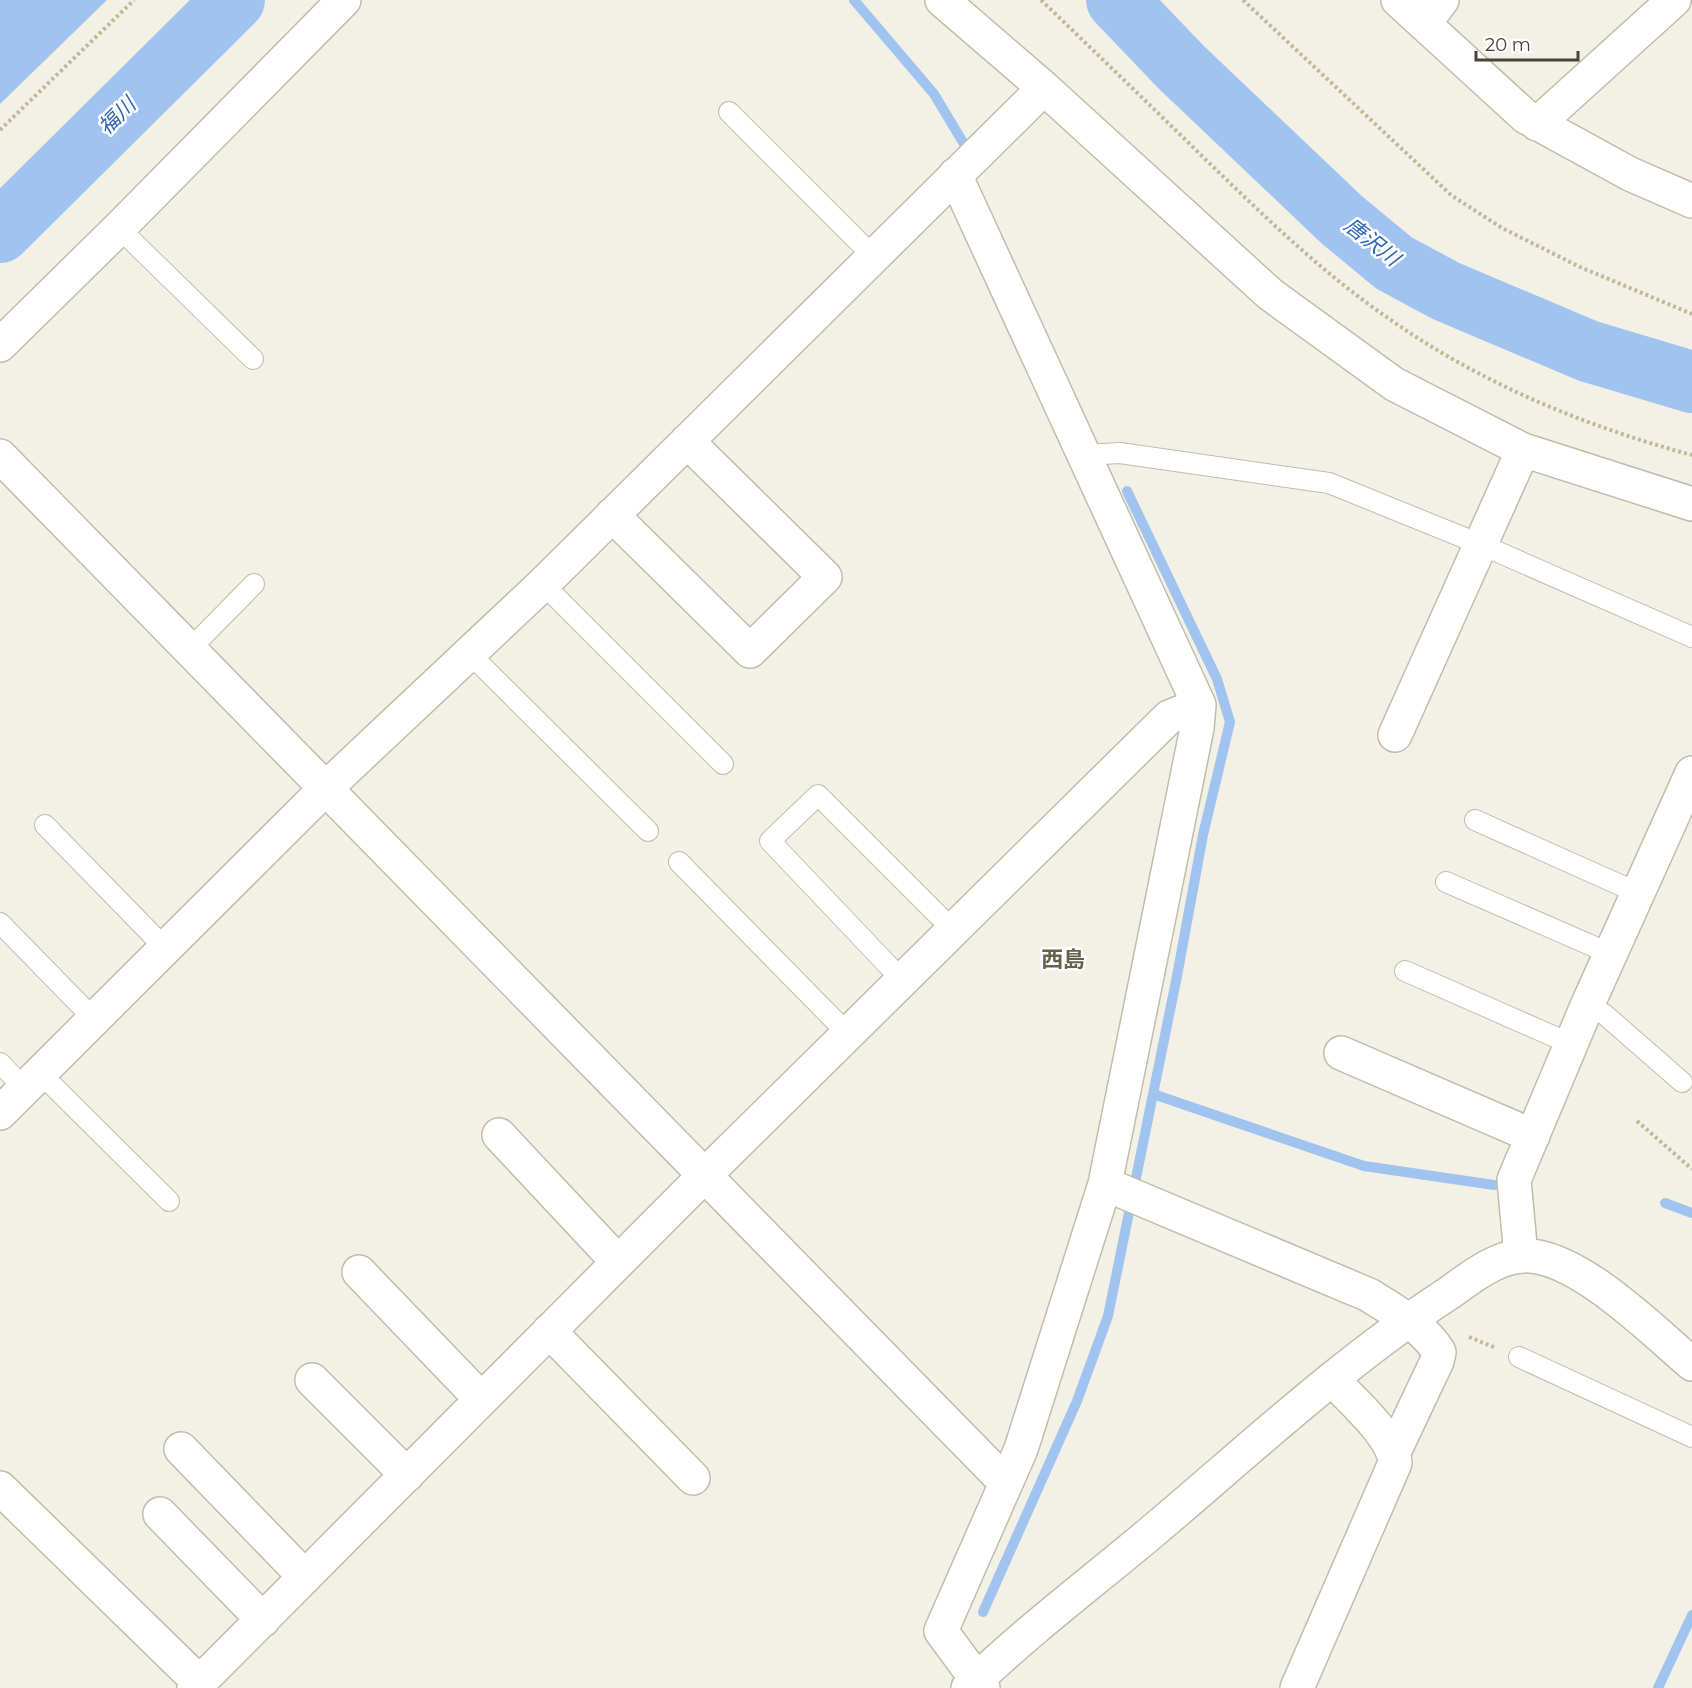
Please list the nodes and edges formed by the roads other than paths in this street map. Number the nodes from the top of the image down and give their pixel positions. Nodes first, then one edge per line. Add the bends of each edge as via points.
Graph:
1 (344, 0) edge
2 (942, 0) edge
3 (1398, 0) edge
4 (1674, 0) edge
5 (1433, 12) edge
6 (1044, 88) junction
7 (729, 112) dead end
8 (1537, 124) junction
9 (955, 175) junction
10 (1692, 201) edge
11 (119, 228) junction
12 (873, 256) junction
13 (0, 345) edge
14 (253, 359) dead end
15 (687, 441) junction
16 (1523, 450) junction
17 (1084, 455) junction
18 (0, 456) edge
19 (1692, 504) edge
20 (612, 515) junction
21 (1482, 545) junction
22 (254, 584) dead end
23 (543, 584) junction
24 (1692, 637) edge
25 (190, 649) junction
26 (469, 653) junction
27 (1199, 705) junction
28 (1395, 735) dead end
29 (723, 764) dead end
30 (1692, 773) edge
31 (326, 788) junction
32 (1475, 820) dead end
33 (45, 825) dead end
34 (648, 831) dead end
35 (679, 862) dead end
36 (1446, 882) dead end
37 (1638, 893) junction
38 (0, 923) edge
39 (953, 930) junction
40 (165, 948) junction
41 (1611, 954) junction
42 (1405, 971) dead end
43 (902, 980) junction
44 (1587, 1006) junction
45 (94, 1019) junction
46 (848, 1034) junction
47 (1571, 1044) junction
48 (1341, 1053) dead end
49 (0, 1063) edge
50 (32, 1081) junction
51 (1682, 1082) dead end
52 (0, 1113) edge
53 (499, 1135) dead end
54 (1533, 1136) junction
55 (705, 1175) junction
56 (1105, 1184) junction
57 (168, 1201) dead end
58 (1521, 1256) junction
59 (618, 1262) junction
60 (359, 1272) dead end
61 (1408, 1320) junction
62 (549, 1331) junction
63 (1519, 1357) road end
64 (1692, 1364) edge
65 (1332, 1379) junction
66 (312, 1380) dead end
67 (481, 1399) junction
68 (1692, 1437) edge
69 (181, 1449) dead end
70 (1394, 1452) junction
71 (407, 1475) junction
72 (693, 1478) dead end
73 (1006, 1483) junction
74 (0, 1488) edge
75 (160, 1514) dead end
76 (305, 1577) junction
77 (263, 1620) junction
78 (197, 1685) edge
79 (976, 1685) edge
80 (1297, 1688) edge

1 - 11 street
2 - 6 street
3 - 5 street
4 - 8 street
5 - 8 street via 1480,77
6 - 9 street
6 - 16 street via 1270,294 1394,384
7 - 12 lane
8 - 10 street via 1630,174
9 - 12 street
9 - 17 street
11 - 13 street
11 - 14 lane
12 - 15 street
15 - 20 street
15 - 20 street via 825,577 767,635 750,651
16 - 19 street
16 - 21 street
17 - 21 lane via 1120,453 1329,483
17 - 27 street
18 - 25 street
20 - 23 street
21 - 24 lane
21 - 28 street
22 - 25 lane
23 - 26 street
23 - 29 lane
25 - 31 street
26 - 31 street
26 - 34 lane
27 - 39 street via 1169,717
27 - 56 street
30 - 37 street
31 - 40 street
31 - 55 street
32 - 37 lane
33 - 40 lane
35 - 46 lane
36 - 41 lane
37 - 41 street
38 - 45 lane
39 - 43 street
39 - 43 lane via 818,795 770,841
40 - 45 street
41 - 44 street
42 - 47 lane
43 - 46 street
44 - 47 street
44 - 51 lane via 1604,1014
45 - 50 street
46 - 55 street
47 - 54 street
48 - 54 street
49 - 50 lane
50 - 52 street
50 - 57 lane
53 - 59 street
54 - 58 street via 1514,1180
55 - 59 street
55 - 73 street
56 - 61 street via 1369,1295
56 - 73 street via 1021,1449
58 - 61 street via 1498,1262
58 - 64 street via 1561,1264 1590,1279
59 - 62 street
60 - 67 street
61 - 65 street
61 - 70 street via 1439,1352
62 - 67 street
62 - 72 street
63 - 68 lane
65 - 70 street
65 - 79 street
66 - 71 street
67 - 71 street
69 - 76 street
70 - 80 street via 1395,1463
71 - 76 street
73 - 79 street via 941,1631
74 - 78 street
75 - 77 street
76 - 77 street
77 - 78 street

